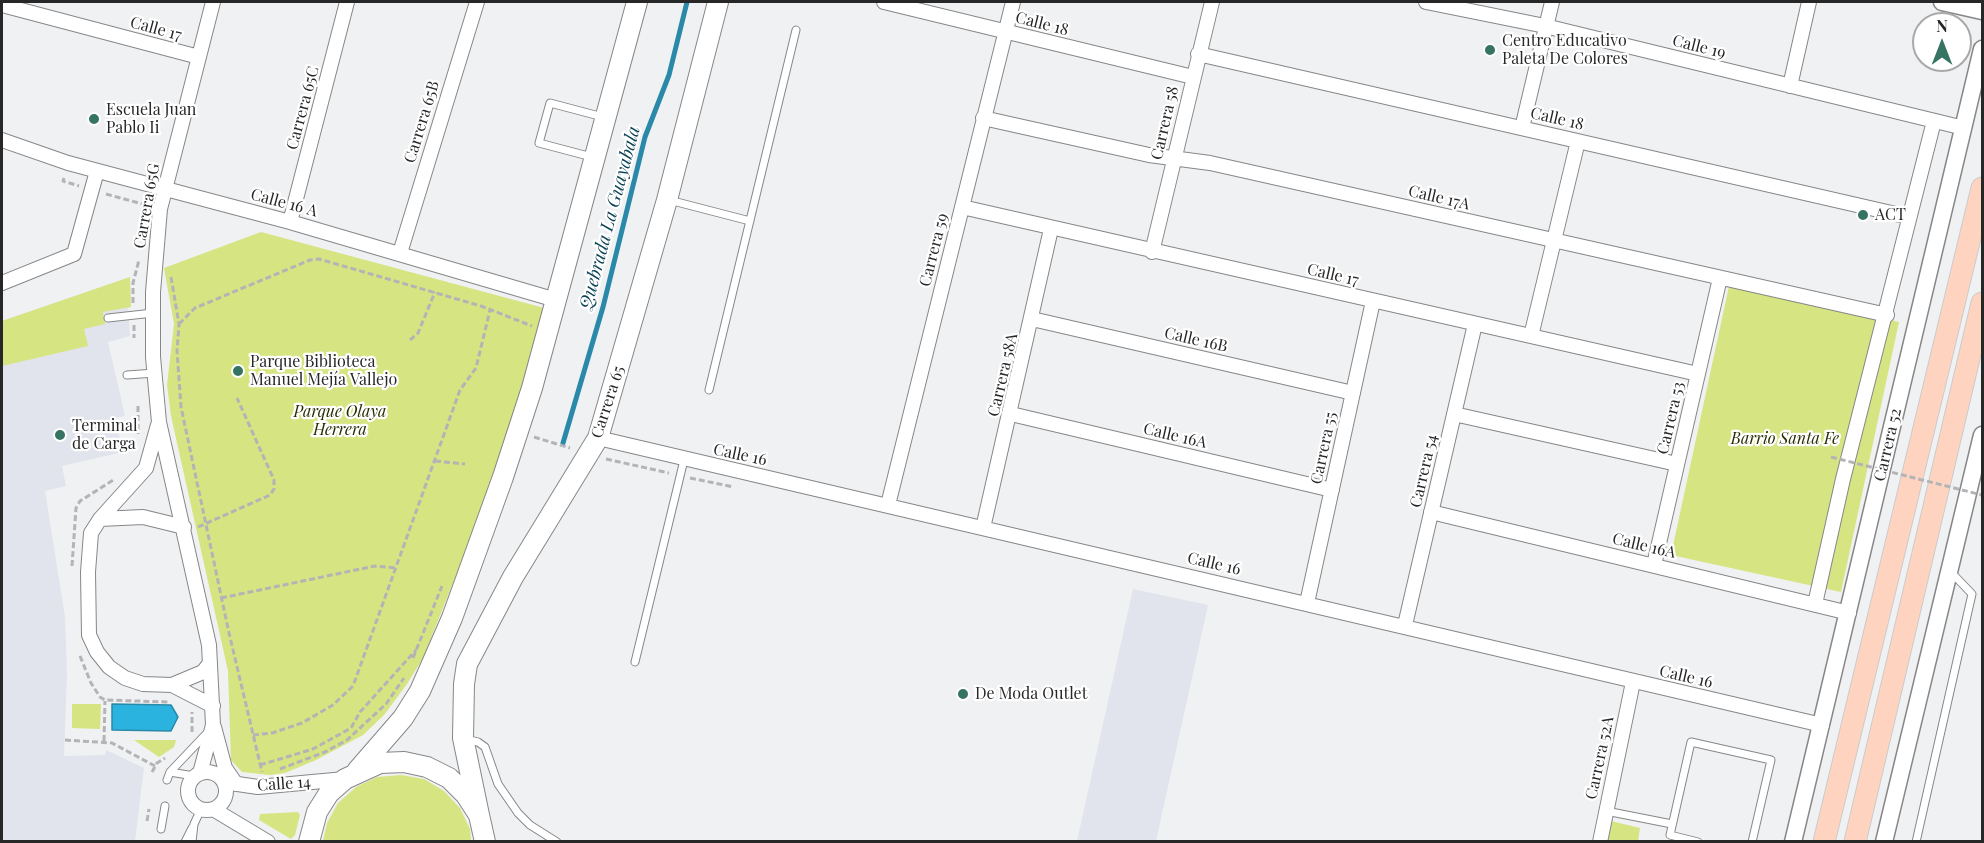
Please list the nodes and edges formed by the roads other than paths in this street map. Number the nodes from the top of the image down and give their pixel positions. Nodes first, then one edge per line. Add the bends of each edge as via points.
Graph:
1 (213, 2) edge
2 (347, 2) edge
3 (477, 2) edge
4 (637, 2) edge
5 (718, 2) edge
6 (884, 2) edge
7 (1013, 2) edge
8 (1212, 2) edge
9 (1426, 2) edge
10 (1552, 2) edge
11 (1809, 2) edge
12 (1942, 2) edge
13 (2, 5) edge
14 (1983, 11) edge
15 (1545, 26) junction
16 (796, 30) dead end
17 (1005, 32) junction
18 (1983, 49) edge
19 (1198, 54) junction
20 (199, 57) junction
21 (1193, 77) junction
22 (1790, 86) junction
23 (606, 118) junction
24 (983, 118) junction
25 (1934, 121) junction
26 (1522, 128) junction
27 (1964, 128) junction
28 (2, 140) edge
29 (1578, 141) junction
30 (595, 158) junction
31 (1174, 158) junction
32 (97, 171) junction
33 (165, 188) junction
34 (1983, 188) edge
35 (667, 200) junction
36 (962, 207) junction
37 (1909, 216) junction
38 (750, 221) junction
39 (290, 222) junction
40 (1051, 229) junction
41 (1554, 240) junction
42 (1152, 252) junction
43 (400, 253) junction
44 (1720, 278) junction
45 (2, 283) edge
46 (549, 297) junction
47 (1373, 301) junction
48 (1983, 303) edge
49 (153, 313) junction
50 (1887, 315) junction
51 (108, 318) dead end
52 (1032, 319) junction
53 (1475, 324) junction
54 (1531, 336) junction
55 (155, 373) junction
56 (1698, 374) junction
57 (128, 375) dead end
58 (709, 390) dead end
59 (1353, 393) junction
60 (1011, 414) junction
61 (1454, 414) junction
62 (159, 422) junction
63 (1983, 435) edge
64 (598, 438) junction
65 (684, 460) junction
66 (1677, 464) junction
67 (1979, 465) edge
68 (1332, 490) junction
69 (888, 505) junction
70 (1431, 512) junction
71 (99, 519) junction
72 (983, 528) junction
73 (184, 529) junction
74 (1654, 565) junction
75 (1949, 570) junction
76 (1307, 603) junction
77 (1815, 604) junction
78 (1849, 613) junction
79 (1405, 625) junction
80 (635, 662) dead end
81 (210, 663) junction
82 (1633, 682) junction
83 (172, 685) junction
84 (213, 706) junction
85 (213, 725) junction
86 (1822, 725) junction
87 (462, 738) junction
88 (197, 775) junction
89 (351, 775) junction
90 (224, 782) junction
91 (239, 786) junction
92 (165, 806) dead end
93 (207, 808) junction
94 (1606, 811) junction
95 (479, 815) junction
96 (194, 824) junction
97 (1672, 824) junction
98 (161, 829) dead end
99 (487, 840) edge
100 (185, 842) edge
101 (192, 842) edge
102 (268, 842) edge
103 (309, 842) edge
104 (557, 842) edge
105 (1600, 842) edge
106 (1698, 842) edge
107 (1752, 842) edge
108 (1793, 842) edge
109 (1824, 842) edge
110 (1855, 842) edge
111 (1884, 842) edge
112 (1916, 842) edge

1 - 20 street, Carrera 65G
2 - 39 street, Carrera 65C
3 - 43 street, Carrera 65B
4 - 23 main road
5 - 35 main road, Carrera 65
6 - 17 street, Calle 18
7 - 17 street, Carrera 59
8 - 19 street, Carrera 58
9 - 15 street, Calle 19
10 - 15 street
11 - 22 street
12 - 14 street
13 - 20 street, Calle 17
15 - 22 street, Calle 19
15 - 26 street
16 - 38 lane
17 - 21 street, Calle 18
17 - 24 street, Carrera 59
18 - 27 street, Carrera 52
19 - 21 street, Carrera 58
19 - 26 street, Calle 18
20 - 33 street, Carrera 65G
21 - 31 street, Carrera 58
22 - 25 street, Calle 19
23 - 30 main road
23 - 30 lane via 550,103 547,113 539,143
24 - 31 street, Calle 17A
24 - 36 street, Carrera 59
25 - 27 street, Calle 19
25 - 37 street, Carrera 52
26 - 29 street, Calle 18
27 - 78 street, Carrera 52 via 1908,351
28 - 32 street, Calle 16 A
29 - 37 street, Calle 18
29 - 41 street
30 - 46 main road
31 - 41 street, Calle 17A
31 - 42 street, Carrera 58
32 - 33 street, Calle 16 A
32 - 45 street via 74,254
33 - 39 street, Calle 16 A
33 - 49 street, Carrera 65G via 153,263
34 - 109 main road, Carrera 52
35 - 38 lane
35 - 64 main road, Carrera 65
36 - 40 street, Calle 17
36 - 69 street, Carrera 59
37 - 50 street, Carrera 52
38 - 58 lane
39 - 43 street, Calle 16 A
40 - 42 street, Calle 17
40 - 52 street, Carrera 58A
41 - 44 street, Calle 17A
41 - 54 street
42 - 47 street, Calle 17
43 - 46 street, Calle 16 A
44 - 50 street, Calle 17A
44 - 56 street, Carrera 53
46 - 89 main road via 532,388 452,618 420,691 403,718
47 - 53 street, Calle 17
47 - 59 street, Carrera 55
48 - 110 main road
49 - 51 lane
49 - 55 street, Carrera 65G
50 - 77 street, Carrera 52 via 1843,479
52 - 59 street, Calle 16B
52 - 60 street, Carrera 58A
53 - 54 street, Calle 17
53 - 61 street, Carrera 54
54 - 56 street, Calle 17
55 - 57 lane
55 - 62 street, Carrera 65G
56 - 66 street, Carrera 53
59 - 68 street, Carrera 55
60 - 68 street, Calle 16A
60 - 72 street, Carrera 58A
61 - 66 street
61 - 70 street, Carrera 54
62 - 71 street, Carrera 65G via 146,468
62 - 73 street, Carrera 65G
63 - 67 street
64 - 65 street, Calle 16
64 - 87 main road, Carrera 65 via 513,577 467,664
65 - 69 street, Calle 16
65 - 80 lane
66 - 74 street, Carrera 53
67 - 75 street
68 - 76 street, Carrera 55
69 - 72 street, Calle 16
70 - 74 street, Calle 16A
70 - 79 street, Carrera 54
71 - 73 street via 143,517
71 - 83 street, Carrera 65G via 89,547 88,625 94,648 126,678 143,684
72 - 76 street, Calle 16
73 - 81 street, Carrera 65G
74 - 77 street, Calle 16A
75 - 111 street
75 - 112 lane via 1972,594
76 - 79 street, Calle 16
77 - 78 street, Calle 16A
78 - 86 street, Carrera 52
79 - 82 street, Calle 16
81 - 83 street, Carrera 65G via 193,678
81 - 84 street, Carrera 65G
82 - 86 street, Calle 16
82 - 94 street, Carrera 52A
83 - 84 street, Carrera 65G
84 - 85 street, Carrera 65G
85 - 88 street, Carrera 65G
85 - 88 lane via 169,776
85 - 91 street via 225,768
86 - 108 street, Carrera 52
87 - 95 main road, Carrera 65
87 - 104 lane via 478,741 485,747 507,799 530,825
88 - 90 street via 214,773
88 - 93 street via 188,795 191,801
89 - 91 street, Calle 14 via 267,787
89 - 95 main road via 380,763 404,762 427,767 449,778
89 - 103 main road via 329,793 317,812
90 - 91 street, Calle 14
90 - 93 street via 225,795 219,806
92 - 98 lane
93 - 96 lane
93 - 102 street
94 - 97 lane
94 - 105 street, Carrera 52A
95 - 99 main road, Carrera 65
96 - 100 lane
96 - 101 lane
97 - 106 lane via 1670,835
97 - 107 lane via 1691,742 1771,760

